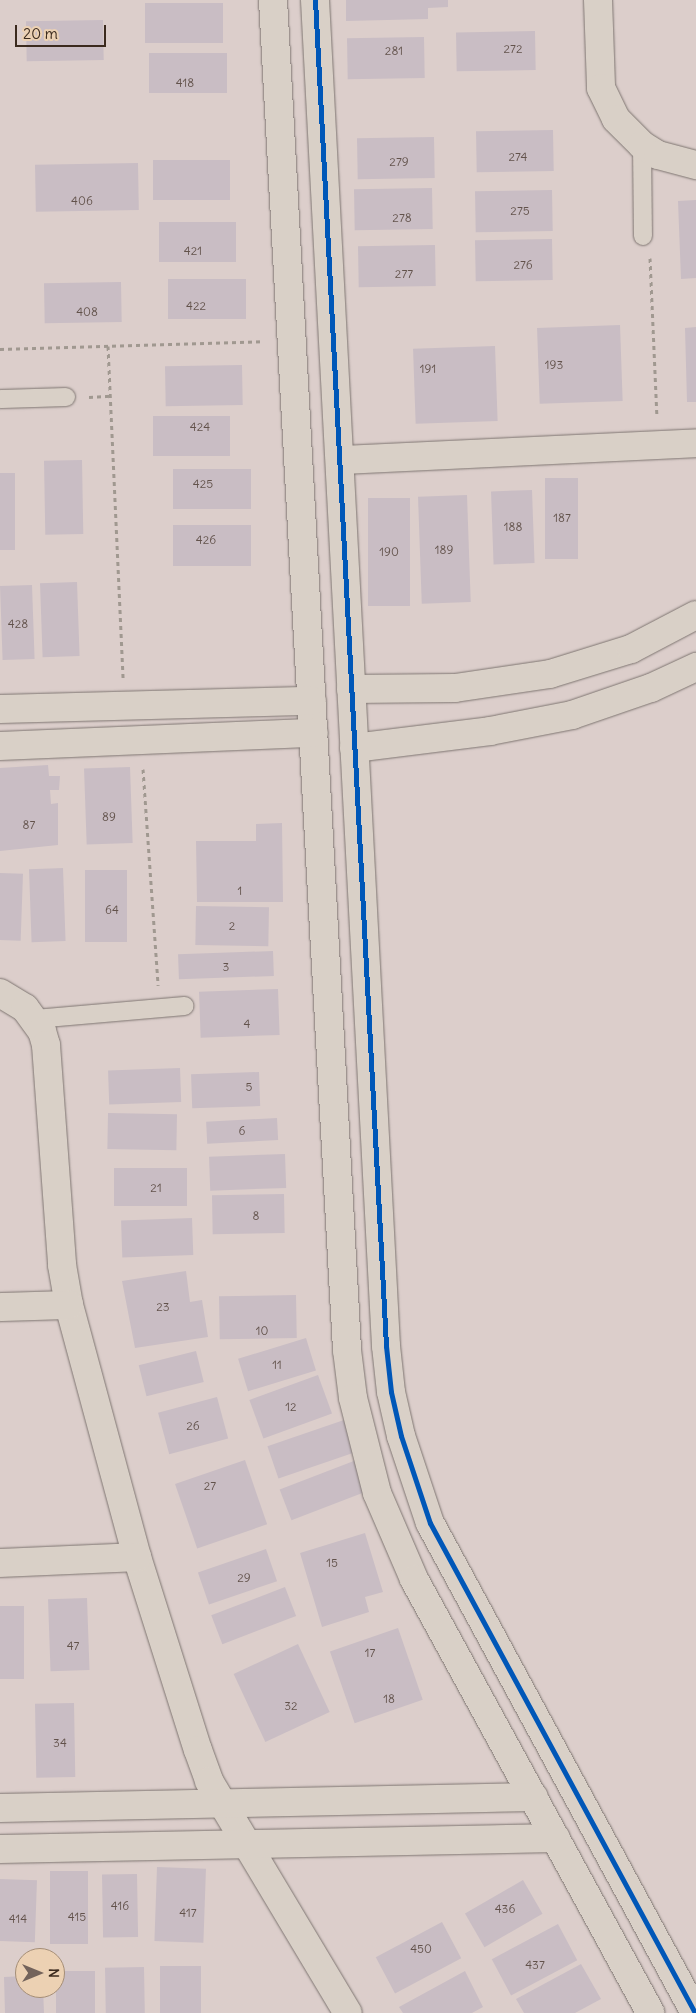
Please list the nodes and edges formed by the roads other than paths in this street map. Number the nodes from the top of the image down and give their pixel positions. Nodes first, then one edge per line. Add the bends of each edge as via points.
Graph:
1 (273, 0) edge
2 (315, 0) edge
3 (598, 0) edge
4 (642, 145) junction
5 (696, 165) edge
6 (643, 236) road end
7 (66, 397) dead end
8 (0, 399) edge
9 (696, 443) edge
10 (341, 460) junction
11 (696, 615) edge
12 (696, 667) edge
13 (351, 689) junction
14 (312, 701) junction
15 (0, 709) edge
16 (314, 733) junction
17 (0, 746) edge
18 (354, 748) junction
19 (0, 993) edge
20 (184, 1006) dead end
21 (35, 1019) junction
22 (69, 1305) junction
23 (0, 1307) edge
24 (137, 1557) junction
25 (0, 1562) edge
26 (534, 1797) junction
27 (222, 1803) junction
28 (0, 1808) edge
29 (556, 1838) junction
30 (246, 1843) junction
31 (0, 1849) edge
32 (348, 2013) edge
33 (651, 2013) edge
34 (694, 2013) edge

1 - 14 street
2 - 10 street
3 - 4 street via 601,88 616,119
4 - 5 street via 676,162
4 - 6 lane
7 - 8 lane
9 - 10 street
10 - 13 street
11 - 13 street via 632,649 550,674 456,688
12 - 18 street via 612,703 564,717 490,731
13 - 18 street
14 - 15 street
14 - 16 street
16 - 17 street
16 - 26 street via 347,1350 353,1398 377,1493 395,1538
18 - 34 street via 386,1346 401,1436 430,1523 449,1561
19 - 21 street via 14,999
20 - 21 lane
21 - 22 street via 46,1044 62,1265
22 - 23 street
22 - 24 street
24 - 25 street
24 - 27 street via 198,1750 209,1781
26 - 27 street
26 - 29 street
27 - 28 street
27 - 30 street
29 - 30 street
29 - 33 street
30 - 31 street
30 - 32 street

